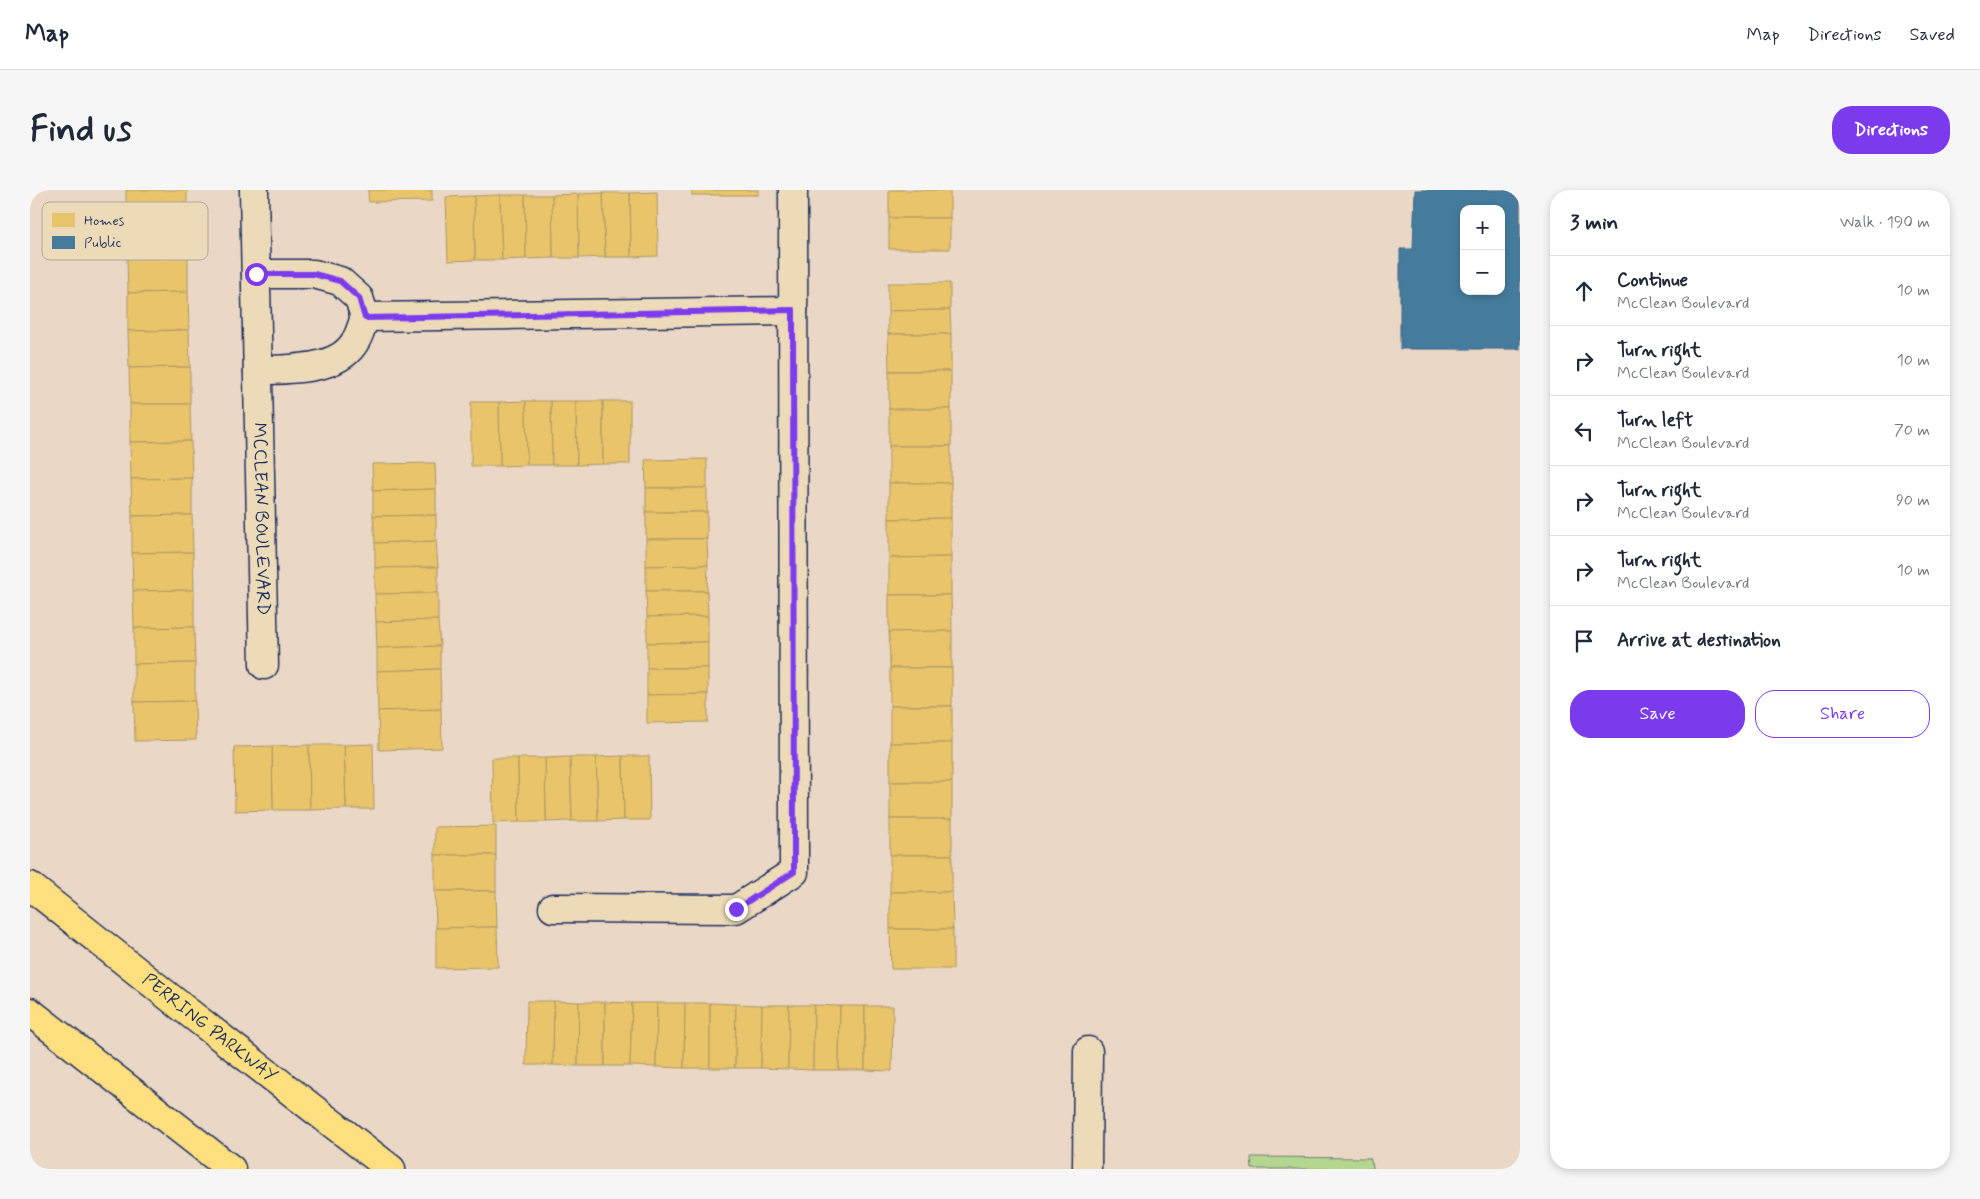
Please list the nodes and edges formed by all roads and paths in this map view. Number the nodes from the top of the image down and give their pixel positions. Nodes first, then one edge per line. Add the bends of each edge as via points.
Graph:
1 (254, 190) edge
2 (793, 190) edge
3 (256, 274) junction
4 (793, 310) junction
5 (365, 318) junction
6 (258, 371) junction
7 (264, 665) dead end
8 (30, 886) edge
9 (553, 908) dead end
10 (40, 1020) edge
11 (1088, 1051) dead end
12 (231, 1169) edge
13 (391, 1169) edge
14 (1087, 1169) edge

1 - 3 street, MCCLEAN BOULEVARD
2 - 4 street
3 - 5 street via 314,274 340,281 359,298
3 - 6 street, MCCLEAN BOULEVARD
4 - 5 street
4 - 9 street via 794,872 736,909
5 - 6 street via 356,341 339,357 316,366
6 - 7 street, MCCLEAN BOULEVARD
8 - 13 main road, PERRING PARKWAY
10 - 12 main road
11 - 14 street

